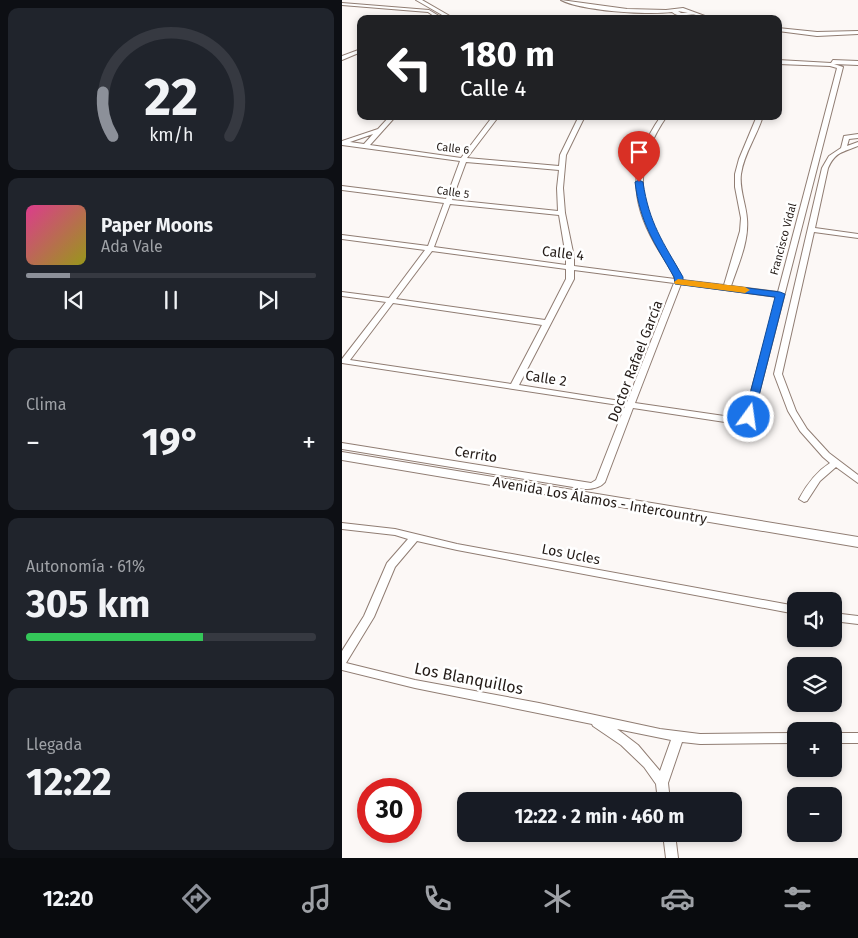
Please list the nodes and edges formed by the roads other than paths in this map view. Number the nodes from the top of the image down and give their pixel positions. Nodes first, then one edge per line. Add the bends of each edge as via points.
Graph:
1 (418, 0) edge
2 (563, 0) edge
3 (342, 4) edge
4 (677, 11) junction
5 (691, 11) junction
6 (435, 15) edge
7 (446, 15) edge
8 (683, 15) joint
9 (701, 15) edge
10 (782, 29) edge
11 (858, 30) edge
12 (357, 52) edge
13 (342, 58) edge
14 (782, 61) edge
15 (782, 61) edge
16 (857, 66) edge
17 (389, 120) edge
18 (493, 120) edge
19 (580, 120) edge
20 (661, 120) edge
21 (759, 120) edge
22 (379, 130) junction
23 (858, 136) edge
24 (372, 139) junction
25 (344, 144) edge
26 (858, 144) edge
27 (365, 146) junction
28 (844, 148) junction
29 (463, 160) junction
30 (562, 168) junction
31 (342, 188) edge
32 (448, 201) junction
33 (562, 213) junction
34 (810, 229) junction
35 (858, 236) edge
36 (342, 237) edge
37 (430, 249) junction
38 (570, 266) junction
39 (678, 282) junction
40 (727, 288) junction
41 (342, 294) edge
42 (780, 294) junction
43 (390, 302) junction
44 (548, 323) junction
45 (344, 361) edge
46 (514, 387) junction
47 (630, 405) junction
48 (747, 419) joint
49 (342, 446) edge
50 (342, 456) edge
51 (836, 463) junction
52 (603, 478) joint
53 (858, 480) edge
54 (804, 499) dead end
55 (342, 526) edge
56 (415, 537) junction
57 (858, 542) edge
58 (787, 608) edge
59 (842, 618) edge
60 (858, 620) edge
61 (342, 660) edge
62 (342, 666) edge
63 (590, 719) junction
64 (678, 737) junction
65 (787, 738) edge
66 (842, 738) edge
67 (858, 738) edge
68 (662, 783) junction
69 (663, 792) edge
70 (670, 842) edge
71 (672, 858) edge

1 - 7 street
2 - 4 street via 605,9
3 - 6 street via 429,11
4 - 5 street
4 - 8 street
5 - 8 street
5 - 9 street
10 - 11 street via 817,34
12 - 13 street
14 - 42 street, Francisco Vidal via 840,67
15 - 16 street
17 - 22 street
18 - 29 street
19 - 30 street via 566,147
20 - 39 street via 643,153 639,172 640,192 651,230 679,277
21 - 40 street via 739,167 737,189 744,223
22 - 24 street
22 - 25 street
23 - 28 street via 846,137
24 - 25 street
24 - 27 street
25 - 27 street, Calle 6
26 - 28 street
27 - 29 street, Calle 6
28 - 34 street via 827,161
29 - 30 street, Calle 6
29 - 32 street
30 - 33 street
31 - 32 street, Calle 5
32 - 33 street, Calle 5
32 - 37 street
33 - 38 street
34 - 35 street
34 - 51 street via 778,374 797,420 813,442
36 - 37 street, Calle 4
37 - 38 street, Calle 4
37 - 43 street
38 - 39 street, Calle 4
38 - 44 street via 570,279
39 - 40 street, Calle 4
39 - 47 street, Doctor Rafael García
40 - 42 street, Calle 4
41 - 43 street
42 - 48 street, Francisco Vidal
43 - 44 street
43 - 45 street
44 - 46 street
45 - 46 street, Calle 2
46 - 47 street, Calle 2
47 - 48 street, Calle 2
47 - 52 street, Doctor Rafael García
49 - 52 street, Cerrito via 585,486 597,484
50 - 57 main road, Avenida Los Álamos - Intercountry
51 - 53 street
51 - 54 street via 823,471
55 - 56 street, Los Ucles
56 - 58 street, Los Ucles
56 - 61 street via 391,566 369,617
59 - 60 street
62 - 63 street, Los Blanquillos
63 - 64 street, Los Blanquillos
63 - 68 street, Los Blanquillos via 618,735 640,753
64 - 65 street, Los Blanquillos
64 - 68 street
66 - 67 street
68 - 69 street
70 - 71 street

